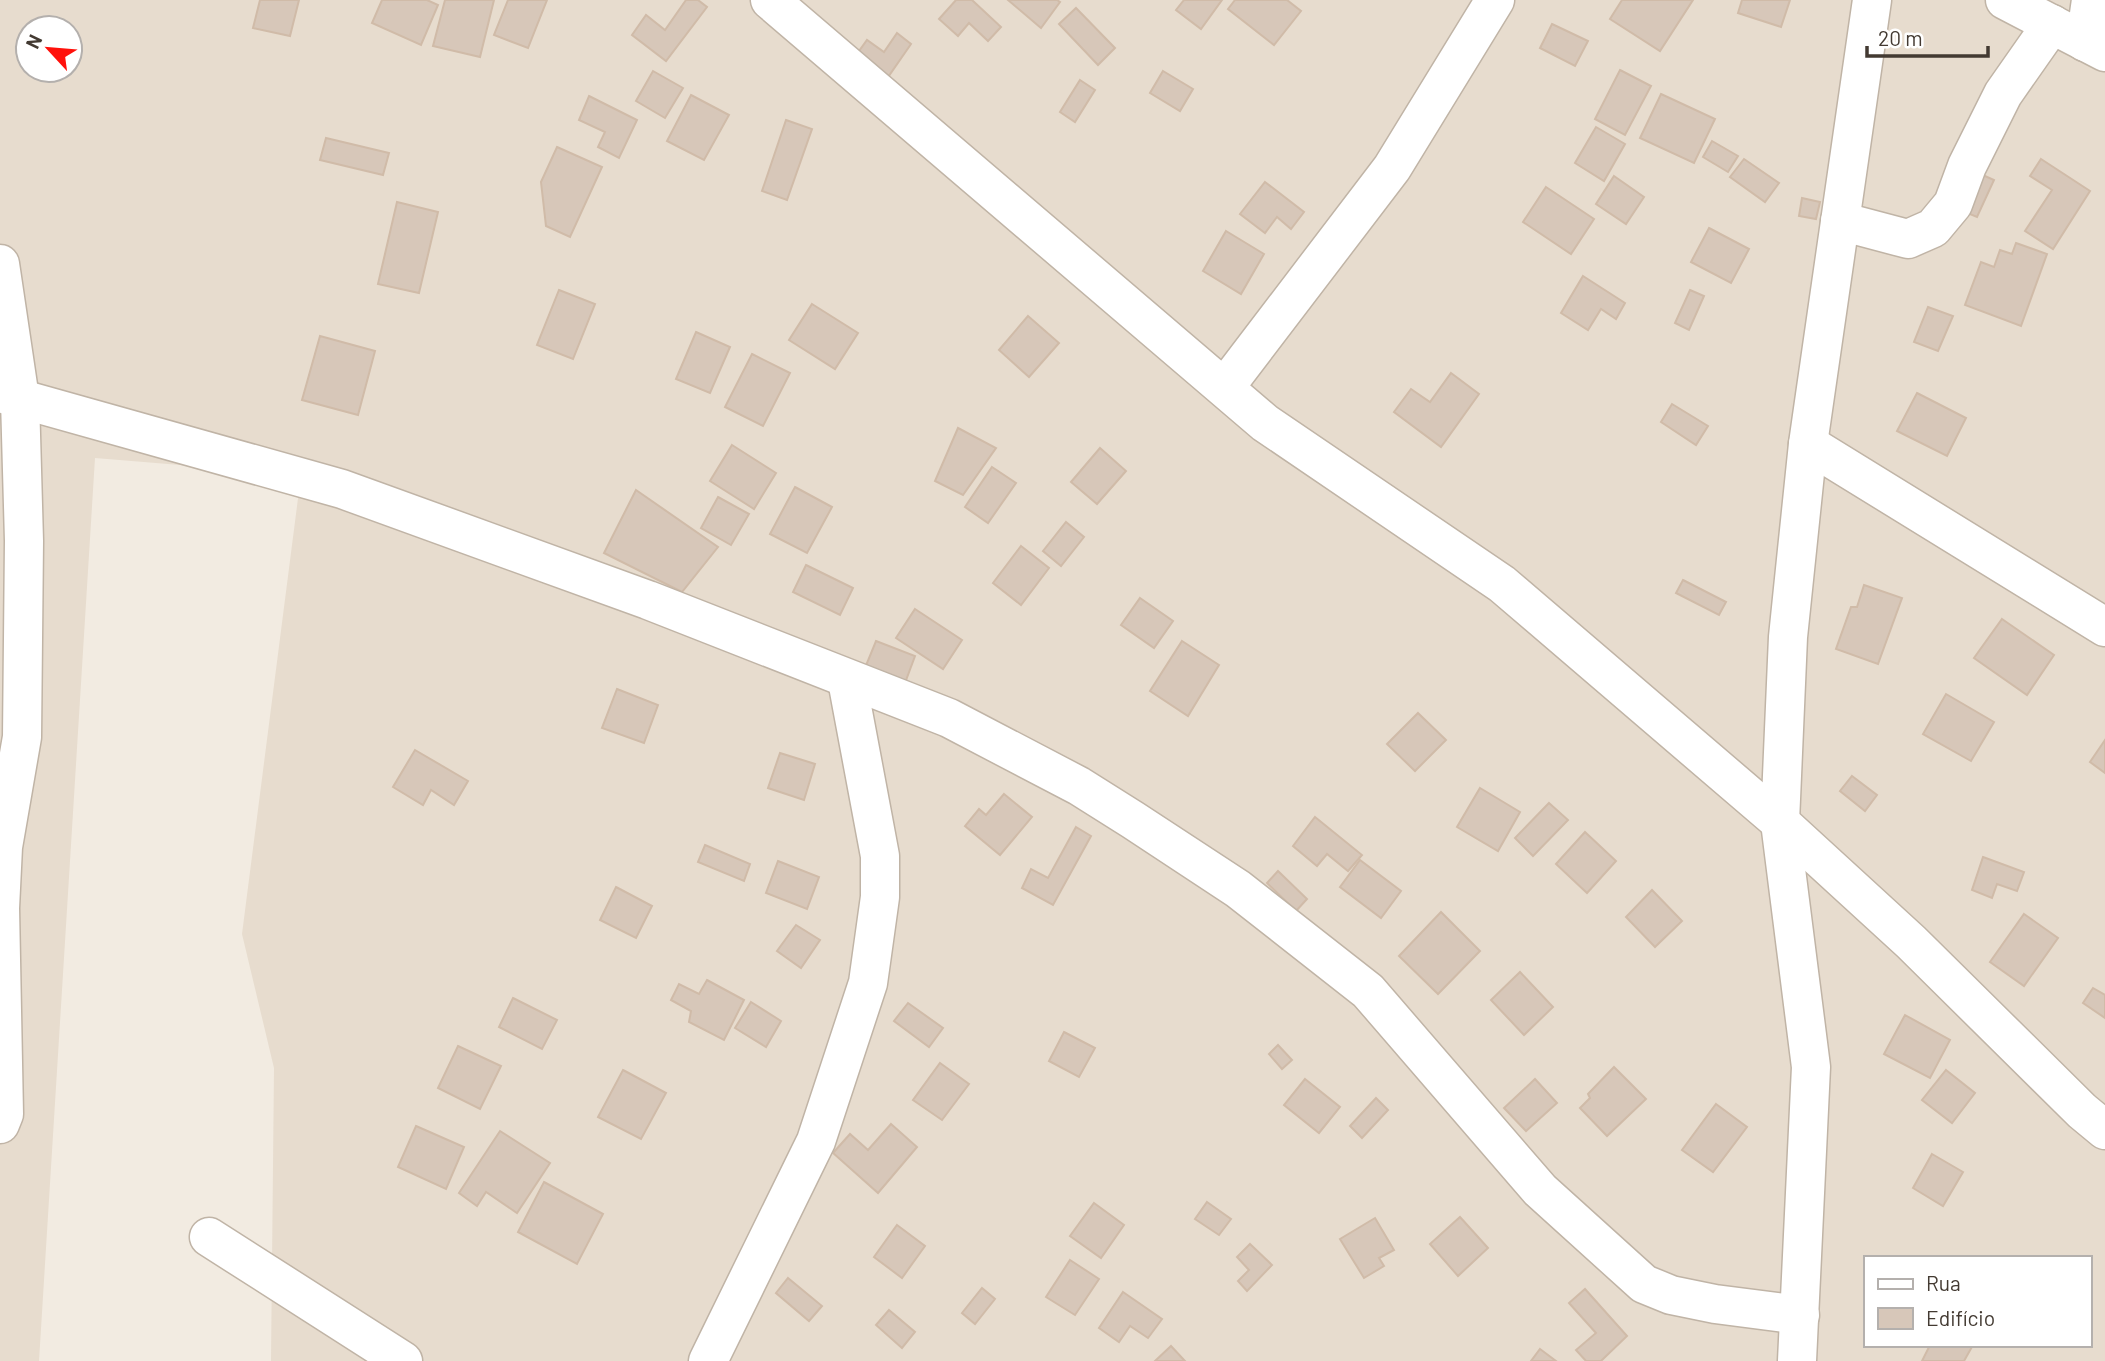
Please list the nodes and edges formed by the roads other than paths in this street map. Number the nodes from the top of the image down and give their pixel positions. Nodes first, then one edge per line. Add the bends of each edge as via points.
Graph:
1 (770, 0) edge
2 (1495, 0) edge
3 (1872, 0) edge
4 (2006, 0) edge
5 (2091, 0) edge
6 (2081, 40) edge
7 (1840, 221) junction
8 (0, 264) edge
9 (1225, 387) junction
10 (10, 396) edge
11 (1808, 444) junction
12 (2105, 627) edge
13 (847, 680) junction
14 (1780, 822) junction
15 (0, 1124) edge
16 (2105, 1130) edge
17 (209, 1237) dead end
18 (1800, 1315) junction
19 (403, 1361) edge
20 (708, 1361) edge
21 (1797, 1361) edge

1 - 9 street
2 - 9 street via 1392,168
3 - 7 street
4 - 6 street
5 - 6 street
6 - 7 street via 2003,94 1952,204 1933,228 1908,239
7 - 11 street
8 - 10 street
9 - 14 street via 1312,457 1502,584
10 - 13 street via 342,489 648,600
10 - 15 street via 24,541 22,737 3,847 4,1114
11 - 12 street
11 - 14 street via 1788,637
13 - 18 street via 949,718 1079,786 1238,889 1367,991 1540,1190 1644,1284 1715,1304
13 - 20 street via 880,856 880,897 868,983 816,1141
14 - 16 street
14 - 18 street via 1811,1067
17 - 19 street
18 - 21 street

